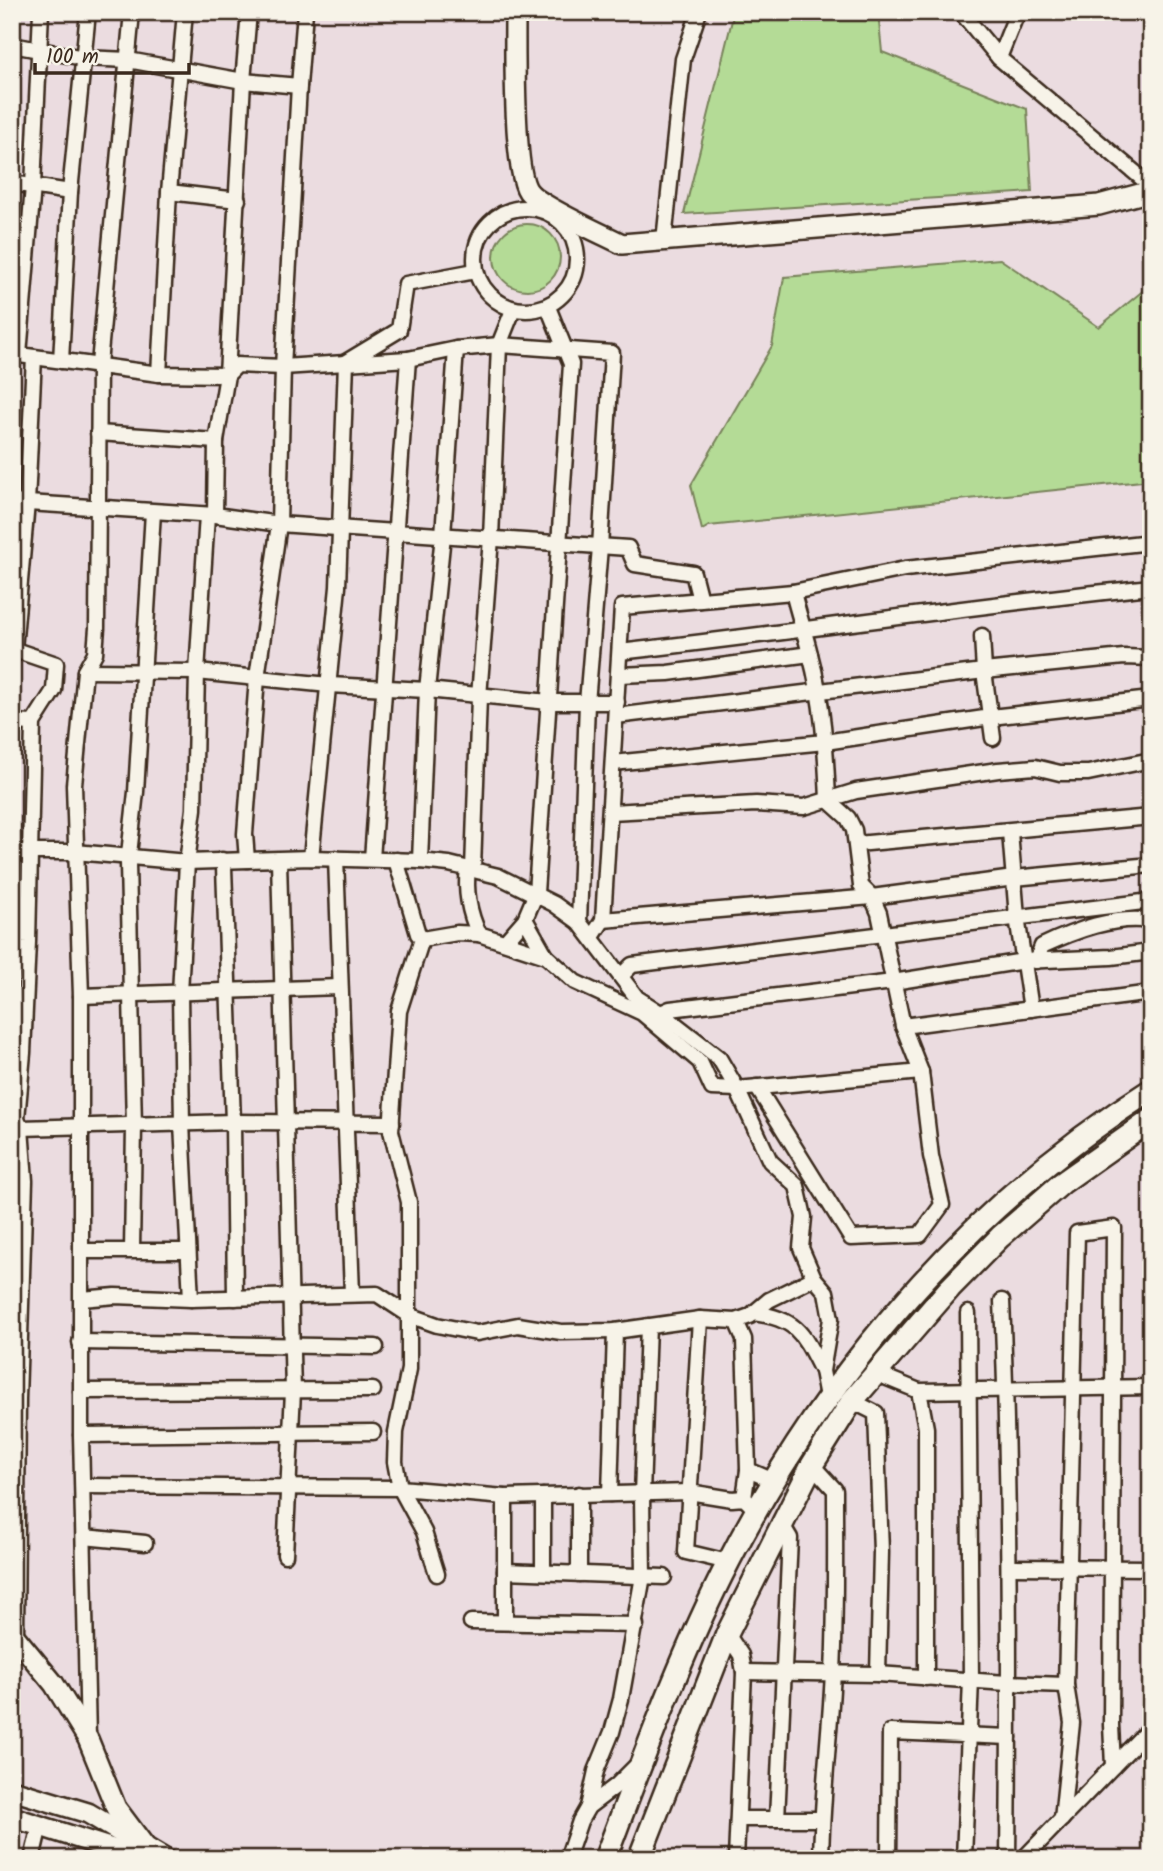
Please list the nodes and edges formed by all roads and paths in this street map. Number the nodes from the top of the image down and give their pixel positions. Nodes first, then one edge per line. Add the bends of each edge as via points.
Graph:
1 (41, 12) edge
2 (88, 12) edge
3 (132, 12) edge
4 (185, 12) edge
5 (249, 12) edge
6 (305, 12) edge
7 (515, 12) edge
8 (699, 12) edge
9 (961, 12) edge
10 (1021, 12) edge
11 (12, 45) edge
12 (38, 50) junction
13 (84, 58) junction
14 (999, 58) junction
15 (128, 60) junction
16 (179, 69) junction
17 (243, 81) junction
18 (299, 86) junction
19 (12, 183) edge
20 (33, 186) junction
21 (1151, 188) edge
22 (70, 192) junction
23 (169, 192) junction
24 (238, 200) junction
25 (664, 241) junction
26 (475, 271) junction
27 (548, 307) junction
28 (513, 310) junction
29 (499, 345) junction
30 (456, 349) junction
31 (564, 350) junction
32 (16, 355) edge
33 (34, 357) junction
34 (408, 359) junction
35 (61, 361) junction
36 (346, 362) junction
37 (99, 364) junction
38 (283, 367) junction
39 (159, 374) junction
40 (226, 374) junction
41 (97, 433) junction
42 (216, 441) junction
43 (20, 503) edge
44 (96, 509) junction
45 (152, 512) junction
46 (211, 515) junction
47 (279, 524) junction
48 (340, 527) junction
49 (395, 531) junction
50 (443, 535) junction
51 (491, 538) junction
52 (1151, 542) edge
53 (560, 545) junction
54 (600, 547) junction
55 (1151, 587) edge
56 (793, 592) junction
57 (700, 600) junction
58 (802, 631) junction
59 (982, 636) dead end
60 (13, 649) edge
61 (620, 652) junction
62 (810, 654) junction
63 (1151, 658) edge
64 (144, 670) junction
65 (85, 671) junction
66 (984, 671) junction
67 (197, 672) junction
68 (619, 675) junction
69 (257, 678) junction
70 (329, 685) junction
71 (384, 687) junction
72 (427, 690) junction
73 (818, 693) junction
74 (478, 697) junction
75 (1151, 699) edge
76 (550, 702) junction
77 (587, 703) junction
78 (616, 709) junction
79 (991, 717) junction
80 (12, 722) edge
81 (33, 723) junction
82 (993, 738) dead end
83 (825, 742) junction
84 (1151, 761) edge
85 (614, 763) junction
86 (828, 800) junction
87 (611, 812) junction
88 (1151, 817) edge
89 (1010, 832) junction
90 (857, 844) junction
91 (12, 852) edge
92 (29, 852) junction
93 (75, 852) junction
94 (129, 856) junction
95 (311, 858) junction
96 (336, 858) junction
97 (372, 859) junction
98 (222, 860) junction
99 (247, 860) junction
100 (279, 860) junction
101 (396, 860) junction
102 (420, 860) junction
103 (187, 862) junction
104 (1151, 865) edge
105 (470, 869) junction
106 (1014, 878) junction
107 (536, 893) junction
108 (872, 897) junction
109 (1151, 901) edge
110 (1017, 917) junction
111 (525, 919) junction
112 (603, 920) junction
113 (1151, 921) edge
114 (579, 922) junction
115 (478, 934) junction
116 (882, 936) junction
117 (592, 937) junction
118 (422, 939) junction
119 (505, 942) junction
120 (1151, 952) edge
121 (546, 956) junction
122 (1030, 961) junction
123 (621, 976) junction
124 (893, 982) junction
125 (339, 987) junction
126 (227, 990) junction
127 (283, 990) junction
128 (180, 993) junction
129 (1151, 993) edge
130 (131, 995) junction
131 (81, 996) junction
132 (1031, 1009) junction
133 (661, 1013) junction
134 (903, 1026) junction
135 (921, 1072) junction
136 (757, 1087) junction
137 (737, 1089) junction
138 (1151, 1090) edge
139 (1151, 1120) edge
140 (233, 1122) junction
141 (285, 1122) junction
142 (345, 1123) junction
143 (392, 1123) junction
144 (181, 1125) junction
145 (134, 1126) junction
146 (82, 1127) junction
147 (21, 1128) junction
148 (132, 1250) junction
149 (81, 1251) junction
150 (187, 1251) junction
151 (814, 1278) junction
152 (352, 1294) junction
153 (290, 1297) junction
154 (235, 1298) junction
155 (82, 1299) junction
156 (191, 1299) junction
157 (1002, 1301) dead end
158 (754, 1313) junction
159 (968, 1313) dead end
160 (409, 1315) junction
161 (700, 1319) junction
162 (736, 1321) junction
163 (648, 1326) junction
164 (615, 1331) junction
165 (80, 1342) junction
166 (292, 1346) junction
167 (376, 1347) dead end
168 (822, 1371) junction
169 (875, 1373) junction
170 (1074, 1387) junction
171 (1113, 1387) junction
172 (1151, 1387) edge
173 (1006, 1389) junction
174 (373, 1390) dead end
175 (81, 1391) junction
176 (293, 1391) junction
177 (919, 1391) junction
178 (968, 1391) junction
179 (827, 1397) junction
180 (852, 1401) junction
181 (373, 1432) dead end
182 (289, 1434) junction
183 (81, 1435) junction
184 (812, 1465) junction
185 (748, 1470) junction
186 (774, 1481) junction
187 (83, 1486) junction
188 (290, 1486) junction
189 (400, 1488) junction
190 (689, 1492) junction
191 (579, 1494) junction
192 (610, 1494) junction
193 (642, 1494) junction
194 (543, 1496) junction
195 (505, 1497) junction
196 (750, 1504) junction
197 (781, 1523) junction
198 (84, 1537) junction
199 (145, 1543) dead end
200 (285, 1555) dead end
201 (728, 1562) junction
202 (1010, 1567) junction
203 (1113, 1567) junction
204 (1069, 1568) junction
205 (1151, 1568) edge
206 (505, 1571) junction
207 (543, 1571) junction
208 (437, 1574) dead end
209 (579, 1574) junction
210 (643, 1576) junction
211 (664, 1577) dead end
212 (471, 1622) dead end
213 (505, 1622) junction
214 (636, 1625) junction
215 (727, 1634) junction
216 (14, 1636) edge
217 (744, 1672) junction
218 (785, 1673) junction
219 (833, 1674) junction
220 (878, 1674) junction
221 (926, 1678) junction
222 (971, 1679) junction
223 (1007, 1683) junction
224 (1066, 1685) junction
225 (1151, 1727) edge
226 (969, 1735) junction
227 (1009, 1737) junction
228 (88, 1739) junction
229 (646, 1751) junction
230 (1113, 1766) junction
231 (12, 1790) edge
232 (591, 1804) junction
233 (624, 1809) junction
234 (12, 1817) edge
235 (738, 1819) junction
236 (777, 1819) junction
237 (822, 1819) junction
238 (1062, 1819) junction
239 (40, 1825) junction
240 (135, 1855) edge
241 (32, 1859) edge
242 (165, 1859) edge
243 (567, 1859) edge
244 (605, 1859) edge
245 (639, 1859) edge
246 (736, 1859) edge
247 (821, 1859) edge
248 (889, 1859) edge
249 (964, 1859) edge
250 (1008, 1859) edge
251 (1023, 1859) edge

1 - 12 street
2 - 13 street
3 - 15 street
4 - 16 street
5 - 17 street
6 - 18 street
7 - 25 main road via 517,127 527,190 556,211 622,244
8 - 25 street via 683,59
9 - 14 street
10 - 14 street
11 - 12 street
12 - 13 street
12 - 20 street
13 - 15 street
13 - 22 street
14 - 21 street
15 - 16 street
15 - 37 street
16 - 17 street
16 - 23 street
17 - 18 street
17 - 24 street
18 - 38 street
19 - 20 street
20 - 22 street
20 - 32 street
21 - 25 main road via 1099,205
22 - 35 street
23 - 24 street
23 - 39 street
24 - 40 street
26 - 27 street via 477,242 494,218 521,207 553,214 575,238 579,265 569,290
26 - 28 street via 489,296
26 - 36 street via 406,284 399,330
27 - 28 street
27 - 31 street
28 - 29 street
29 - 30 street
29 - 31 street
29 - 51 street
30 - 34 street
30 - 50 street
31 - 53 street via 571,364
31 - 54 street via 612,353
32 - 33 street
33 - 35 street
33 - 43 street
34 - 36 street
34 - 49 street
35 - 37 street
36 - 38 street
36 - 48 street
37 - 39 street
37 - 41 street
38 - 40 street via 237,365
38 - 47 street
39 - 40 street
40 - 42 street
41 - 42 street
41 - 44 street
42 - 46 street
43 - 44 street
43 - 60 street
44 - 45 street
44 - 65 street via 97,628 95,653
45 - 46 street
45 - 64 street
46 - 47 street
46 - 67 street
47 - 48 street
47 - 69 street
48 - 49 street
48 - 70 street
49 - 50 street
49 - 71 street
50 - 51 street
50 - 72 street
51 - 53 street
51 - 74 street
52 - 56 street via 905,569
53 - 54 street
53 - 76 street
54 - 57 street via 628,548 635,564 693,573
54 - 77 street
55 - 58 street
56 - 57 street
56 - 58 street
57 - 61 street via 622,607
58 - 61 street
58 - 62 street
59 - 66 street
60 - 81 street via 56,664 54,690
61 - 68 street
62 - 68 street
62 - 73 street
63 - 66 street
64 - 65 street
64 - 67 street
64 - 94 street
65 - 93 street via 74,785
66 - 73 street
66 - 79 street
67 - 69 street
67 - 103 street via 194,809
68 - 78 street
69 - 70 street
69 - 99 street
70 - 71 street
70 - 95 street
71 - 72 street
71 - 97 street
72 - 74 street
72 - 102 street
73 - 78 street
73 - 83 street
74 - 76 street
74 - 105 street
75 - 79 street
76 - 77 street
76 - 107 street
77 - 78 street
77 - 114 street
78 - 85 street
79 - 82 street
79 - 83 street
80 - 81 street
81 - 92 street
83 - 85 street
83 - 86 street
84 - 86 street via 1088,773 998,770
85 - 87 street
86 - 87 street via 804,807 756,804
86 - 90 street via 848,817
87 - 112 street
88 - 89 street
89 - 90 street
89 - 106 street
90 - 108 street via 861,886
91 - 92 street
92 - 93 street
92 - 147 street via 28,956 17,1119
93 - 94 street
93 - 131 street
94 - 103 street
94 - 130 street
95 - 96 street
95 - 100 street
96 - 97 street
96 - 125 street
97 - 101 street
98 - 99 street
98 - 103 street
98 - 126 street
99 - 100 street
100 - 127 street
101 - 102 street
101 - 118 street
102 - 105 street
103 - 128 street
104 - 106 street
105 - 107 street
105 - 115 street via 466,886
106 - 108 street
106 - 110 street
107 - 111 street
107 - 114 street
108 - 112 street
108 - 116 street via 880,913
109 - 110 street
110 - 116 street
110 - 122 street
111 - 119 street
111 - 121 street
112 - 117 street
113 - 122 street via 1083,928 1042,946
114 - 117 street
115 - 118 street
115 - 119 street
116 - 123 street via 632,965
116 - 124 street
117 - 123 street
118 - 143 street via 399,1011
119 - 121 street
120 - 122 street
121 - 137 street via 575,982 642,1013 700,1062 712,1088
122 - 124 street
122 - 132 street
123 - 133 street via 638,998
124 - 133 street
124 - 134 street
125 - 127 street
125 - 142 street
126 - 127 street
126 - 128 street
126 - 140 street
127 - 141 street
128 - 130 street
128 - 144 street
129 - 132 street
130 - 131 street
130 - 145 street
131 - 146 street
132 - 134 street
133 - 137 street via 719,1058
134 - 135 street
135 - 136 street
135 - 136 street via 942,1205 920,1235 851,1238
136 - 137 street
137 - 151 street via 770,1161 797,1186 804,1217 801,1248
138 - 179 highway via 1006,1199 939,1262
139 - 169 highway via 1062,1183 1000,1237
140 - 141 street
140 - 144 street
140 - 154 street
141 - 142 street
141 - 153 street
142 - 143 street
142 - 152 street
143 - 160 street via 409,1202
144 - 145 street
144 - 150 street
145 - 146 street
145 - 148 street
146 - 147 street
146 - 149 street
147 - 216 street via 25,1181
148 - 149 street
148 - 150 street
149 - 155 street
150 - 156 street
151 - 158 street via 769,1300
151 - 168 street via 826,1292 831,1319
152 - 153 street
152 - 160 street via 377,1294
153 - 154 street
153 - 166 street
154 - 156 street
155 - 156 street
155 - 165 street
157 - 173 street
158 - 162 street
158 - 168 street via 779,1317 798,1330
159 - 178 street
160 - 164 street via 477,1333 518,1325 561,1332
160 - 189 street via 409,1368 394,1462
161 - 162 street
161 - 163 street
161 - 190 street
162 - 185 street via 744,1339
163 - 164 street
163 - 193 street
164 - 192 street
165 - 166 street
165 - 175 street
166 - 167 street
166 - 176 street
168 - 179 street
169 - 177 street
169 - 180 highway
170 - 171 street
170 - 171 street via 1077,1233 1114,1228
170 - 173 street
170 - 204 street
171 - 172 street
171 - 203 street
173 - 178 street
173 - 202 street
174 - 176 street
175 - 176 street
175 - 183 street
176 - 182 street
177 - 178 street
177 - 221 street via 926,1428
178 - 222 street
179 - 186 highway
180 - 184 highway
180 - 220 street via 876,1413 881,1552
181 - 182 street
182 - 183 street
182 - 188 street
183 - 187 street
184 - 197 highway
184 - 219 street via 835,1490
185 - 186 street
185 - 196 street
186 - 196 highway
187 - 188 street
187 - 198 street
188 - 189 street
188 - 200 street
189 - 195 street
189 - 208 street via 424,1532
190 - 193 street
190 - 196 street
190 - 201 street via 686,1552
191 - 192 street
191 - 194 street
191 - 209 street
192 - 193 street
193 - 210 street
194 - 195 street
194 - 207 street
195 - 206 street
196 - 201 highway
197 - 215 highway
197 - 218 street via 790,1538
198 - 199 street
198 - 228 street
201 - 229 highway
202 - 204 street
202 - 223 street
203 - 204 street
203 - 205 street
203 - 230 street
204 - 224 street
206 - 207 street
206 - 213 street
207 - 209 street
209 - 210 street
210 - 211 street
210 - 214 street
212 - 213 street
213 - 214 street
214 - 232 street
215 - 217 street via 741,1655
215 - 245 highway
216 - 228 main road via 54,1684
217 - 218 street
217 - 235 street
218 - 219 street
218 - 236 street
219 - 220 street
219 - 237 street
220 - 221 street
221 - 222 street
222 - 223 street
222 - 226 street
223 - 224 street
223 - 227 street
224 - 238 street via 1072,1723
225 - 230 street
226 - 227 street
226 - 248 street via 890,1732
226 - 249 street
227 - 250 street
228 - 240 main road
229 - 232 street via 628,1775
229 - 233 highway
230 - 238 street
231 - 240 main road via 88,1813
232 - 233 street via 607,1800
232 - 243 street
233 - 244 highway
234 - 239 main road
235 - 236 street
235 - 246 street
236 - 237 street
237 - 247 street
238 - 251 street
239 - 240 main road
239 - 241 street
240 - 242 main road

